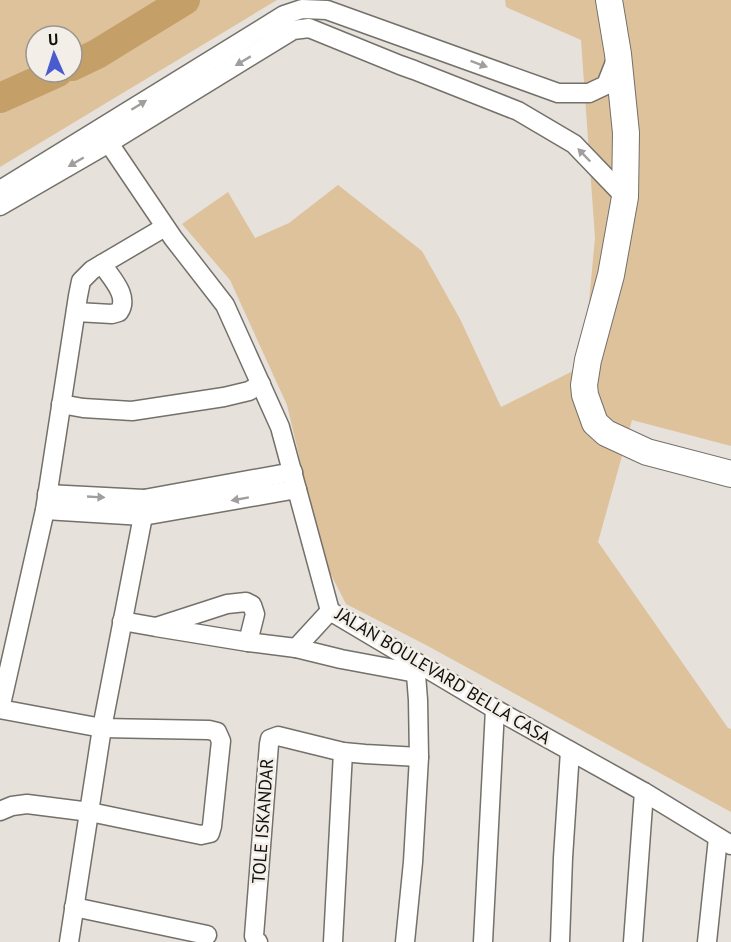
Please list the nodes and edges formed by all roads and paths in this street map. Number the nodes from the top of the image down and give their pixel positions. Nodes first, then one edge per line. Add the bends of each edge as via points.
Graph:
1 (609, 0) edge
2 (288, 23) junction
3 (424, 44) junction
4 (618, 54) junction
5 (414, 69) junction
6 (527, 82) junction
7 (518, 111) junction
8 (104, 136) junction
9 (0, 190) edge
10 (625, 197) junction
11 (0, 206) edge
12 (165, 227) junction
13 (102, 264) junction
14 (76, 312) junction
15 (261, 384) junction
16 (61, 404) junction
17 (731, 474) edge
18 (295, 480) junction
19 (46, 502) junction
20 (144, 508) junction
21 (330, 610) junction
22 (122, 621) junction
23 (156, 627) junction
24 (248, 642) junction
25 (297, 648) junction
26 (415, 668) junction
27 (0, 709) edge
28 (495, 709) junction
29 (102, 728) junction
30 (570, 751) junction
31 (343, 752) junction
32 (418, 757) junction
33 (644, 792) junction
34 (0, 811) edge
35 (90, 812) junction
36 (724, 841) edge
37 (74, 907) junction
38 (207, 934) dead end
39 (69, 942) edge
40 (258, 942) edge
41 (333, 942) edge
42 (405, 942) edge
43 (483, 942) edge
44 (560, 942) edge
45 (633, 942) edge
46 (707, 942) edge

1 - 4 main road
2 - 3 street via 302,9 327,10
2 - 5 street
2 - 8 street
3 - 5 street
3 -> 6 street
4 - 6 street via 606,85 589,93 558,93
4 - 10 main road via 626,133
5 - 7 street
6 - 7 street
10 -> 7 street via 574,144
8 - 9 street
8 -> 11 street
8 - 12 street, JALAN BOULEVARD BELLA CASA
10 - 17 main road via 611,275 588,360 584,385 590,413 606,433 647,452
12 - 13 street
12 - 15 street, JALAN BOULEVARD BELLA CASA via 225,305
13 - 14 street via 81,281
13 - 14 street via 124,300 123,307 112,314
14 - 16 street
15 - 16 street via 249,392 132,411
15 - 18 street, JALAN BOULEVARD BELLA CASA via 280,427
16 - 19 street
18 - 20 street
18 - 21 street, JALAN BOULEVARD BELLA CASA
19 - 20 street
19 - 27 street
20 - 22 street
21 - 25 street
21 - 26 street, JALAN BOULEVARD BELLA CASA
22 - 23 street
22 - 29 street
23 - 24 street
23 - 24 street via 226,604 246,602 255,614
24 - 25 street
25 - 26 street via 341,659
26 - 28 street, JALAN BOULEVARD BELLA CASA
26 - 32 street
27 - 29 street
28 - 30 street, JALAN BOULEVARD BELLA CASA
28 - 43 street
29 - 35 street
29 - 35 street via 217,732 221,741 212,826 210,833 201,835
30 - 33 street
30 - 44 street
31 - 32 street, TOLE ISKANDAR
31 - 40 street, TOLE ISKANDAR via 278,736 270,739 254,936
31 - 41 street
32 - 42 street
33 - 36 street
33 - 45 street
34 - 35 street via 27,804
35 - 37 street
36 - 46 street
37 - 38 street
37 - 39 street

